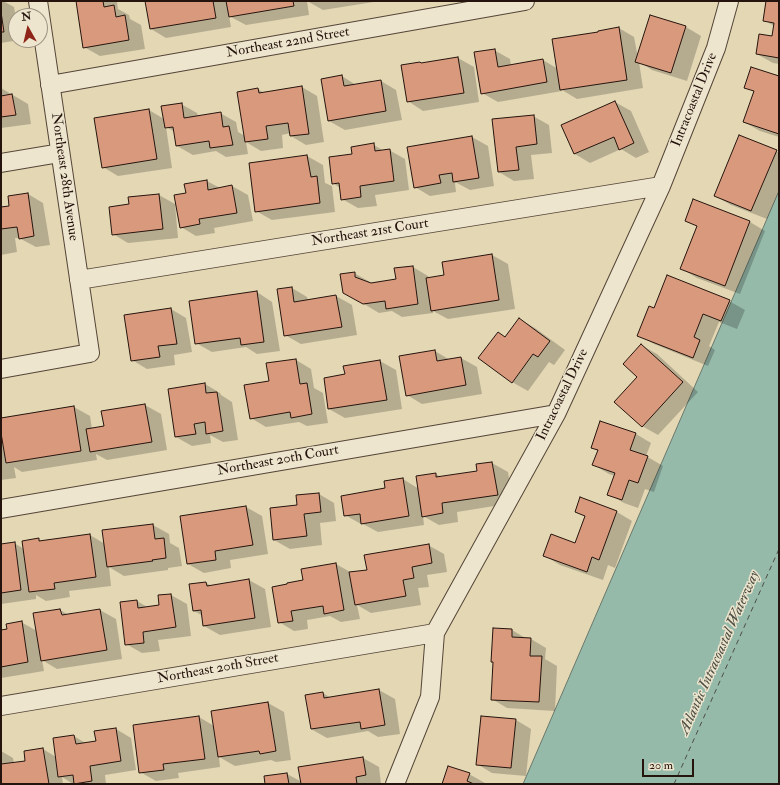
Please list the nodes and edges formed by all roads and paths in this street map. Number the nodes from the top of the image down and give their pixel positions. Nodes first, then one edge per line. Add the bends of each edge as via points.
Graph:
1 (38, 1) edge
2 (525, 1) edge
3 (729, 1) edge
4 (50, 85) junction
5 (60, 153) junction
6 (1, 163) edge
7 (661, 186) junction
8 (79, 280) junction
9 (1, 370) edge
10 (556, 414) junction
11 (1, 509) edge
12 (435, 633) junction
13 (1, 706) edge
14 (395, 784) edge

1 - 4 street, Northeast 28th Avenue
2 - 4 street, Northeast 22nd Street
3 - 7 street, Intracoastal Drive via 716,48
4 - 5 street, Northeast 28th Avenue
5 - 6 street
5 - 8 street, Northeast 28th Avenue
7 - 8 street, Northeast 21st Court
7 - 10 street, Intracoastal Drive
8 - 9 street, Northeast 28th Avenue via 90,354
10 - 11 street, Northeast 20th Court
10 - 12 street, Intracoastal Drive
12 - 13 street, Northeast 20th Street
12 - 14 street, Intracoastal Drive via 430,697

